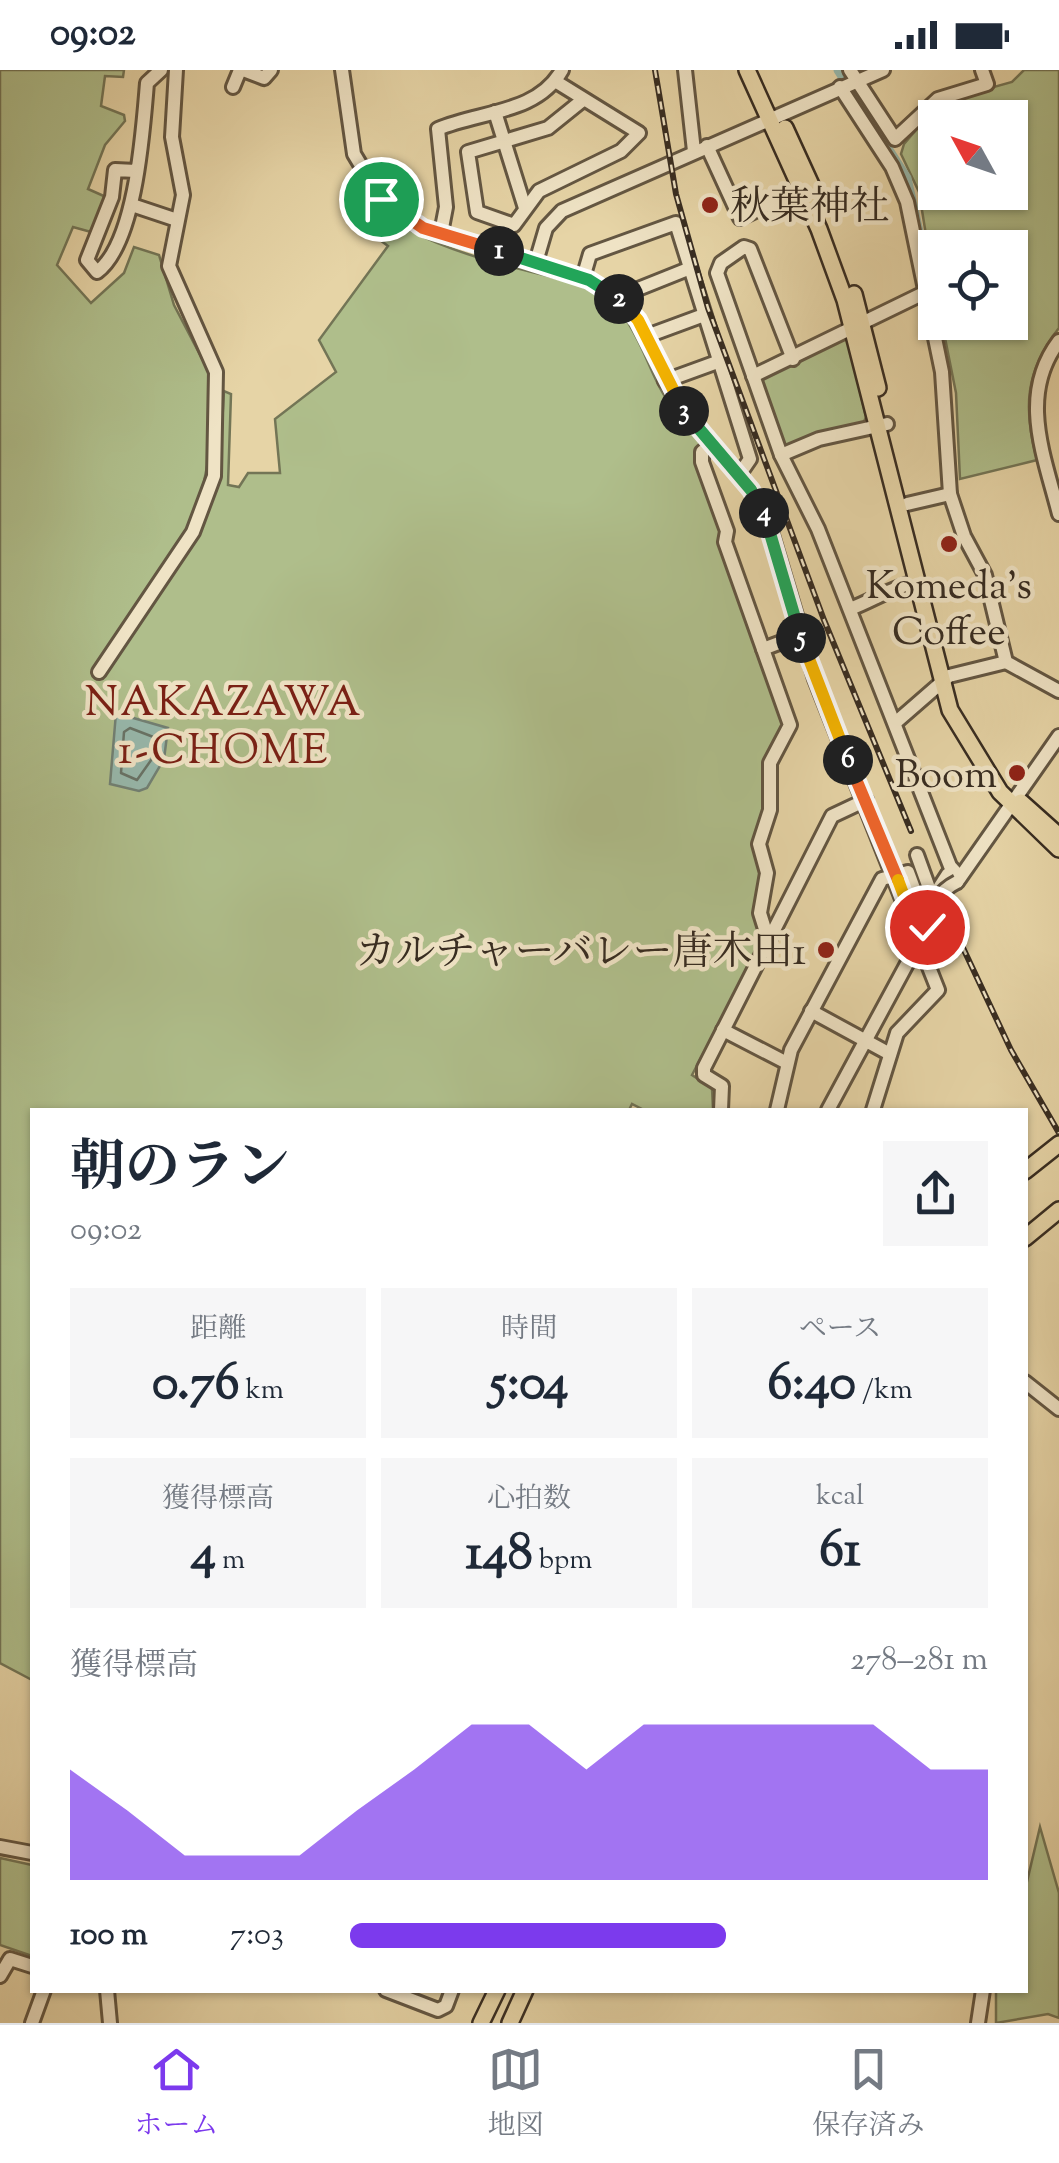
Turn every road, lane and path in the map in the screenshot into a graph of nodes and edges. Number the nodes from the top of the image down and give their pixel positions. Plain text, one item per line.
1 (161, 70) edge
2 (176, 70) edge
3 (242, 70) edge
4 (272, 70) edge
5 (342, 70) edge
6 (685, 70) edge
7 (747, 70) edge
8 (758, 70) edge
9 (883, 70) edge
10 (982, 70) edge
11 (558, 75) edge
12 (849, 81) edge
13 (233, 87) dead end
14 (584, 99) junction
15 (495, 112) junction
16 (773, 115) junction
17 (503, 140) junction
18 (701, 148) junction
19 (136, 171) junction
20 (802, 190) junction
21 (132, 205) junction
22 (525, 208) junction
23 (177, 220) junction
24 (441, 233) junction
25 (918, 259) edge
26 (536, 262) junction
27 (688, 269) junction
28 (583, 278) junction
29 (918, 296) edge
30 (618, 298) junction
31 (704, 316) junction
32 (857, 324) junction
33 (647, 336) junction
34 (935, 340) edge
35 (1059, 340) edge
36 (793, 359) junction
37 (720, 361) junction
38 (753, 376) junction
39 (665, 381) junction
40 (882, 425) junction
41 (712, 444) junction
42 (781, 455) junction
43 (739, 475) junction
44 (950, 494) junction
45 (907, 504) junction
46 (1059, 514) edge
47 (916, 582) junction
48 (850, 609) junction
49 (800, 636) junction
50 (763, 648) junction
51 (1006, 662) junction
52 (99, 672) dead end
53 (945, 679) junction
54 (1059, 691) edge
55 (895, 723) junction
56 (1058, 742) edge
57 (866, 800) junction
58 (1013, 802) junction
59 (1059, 836) edge
60 (1059, 849) edge
61 (917, 855) dead end
62 (895, 874) junction
63 (955, 878) junction
64 (933, 898) junction
65 (923, 926) junction
66 (769, 942) junction
67 (812, 1010) junction
68 (723, 1030) junction
69 (865, 1040) junction
70 (890, 1054) junction
71 (787, 1064) junction
72 (721, 1108) edge
73 (777, 1108) edge
74 (829, 1108) edge
75 (874, 1108) edge
76 (1059, 1144) edge
77 (1028, 1169) edge
78 (1059, 1210) edge
79 (1028, 1236) edge
80 (1028, 1384) edge
81 (1059, 1409) edge
82 (0, 1847) edge
83 (30, 1853) edge
84 (30, 1965) edge
85 (0, 1976) edge
86 (43, 1993) edge
87 (107, 1993) edge
88 (396, 1993) edge
89 (451, 1993) edge
90 (496, 1993) edge
91 (524, 1993) edge
92 (983, 1993) edge
93 (32, 2023) edge
94 (108, 2023) edge
95 (481, 2023) edge
96 (510, 2023) edge
97 (978, 2023) edge

1 - 19 street
2 - 23 street
3 - 4 street
3 - 13 street
5 - 24 street
6 - 18 street
7 - 16 main road
8 - 16 main road
9 - 12 street
10 - 12 street
11 - 14 street
11 - 15 street
12 - 16 street
12 - 25 street
14 - 17 street
14 - 22 street
15 - 17 street
15 - 24 street
16 - 18 street
16 - 20 main road
16 - 32 main road
17 - 22 street
17 - 22 street
18 - 20 street
18 - 26 street
19 - 21 street
19 - 21 street
20 - 32 main road
21 - 23 street
23 - 52 street
24 - 26 street
26 - 28 street
27 - 28 street
27 - 30 street
27 - 31 street
28 - 30 street
29 - 32 street
30 - 33 street
31 - 33 street
31 - 37 street
32 - 36 street
32 - 40 main road
33 - 39 street
34 - 44 street
35 - 46 street
36 - 38 street
36 - 38 street
37 - 39 street
37 - 43 street
38 - 42 street
39 - 41 street
40 - 42 street
40 - 45 main road
40 - 47 main road
41 - 43 street
41 - 50 street
42 - 48 street
43 - 49 street
44 - 45 street
44 - 51 street
45 - 53 main road
47 - 48 street
47 - 53 main road
48 - 55 street
49 - 50 street
49 - 57 street
50 - 66 street
51 - 53 street
51 - 54 street
53 - 55 street
53 - 58 main road
55 - 63 street
56 - 58 street
57 - 62 street
57 - 66 street
58 - 59 main road
58 - 60 main road
58 - 63 street
61 - 64 street
62 - 65 street
62 - 67 street
63 - 64 street
63 - 65 street, bridge
64 - 65 street
65 - 69 street
65 - 70 street
66 - 68 street
67 - 69 street
67 - 71 street
68 - 71 street
68 - 72 street
69 - 70 street
69 - 74 street
70 - 75 street
71 - 73 street
76 - 77 main road
78 - 79 main road
80 - 81 street
82 - 83 street
84 - 85 street
86 - 93 street
87 - 94 street
88 - 89 street
90 - 95 main road
91 - 96 main road
92 - 97 street

